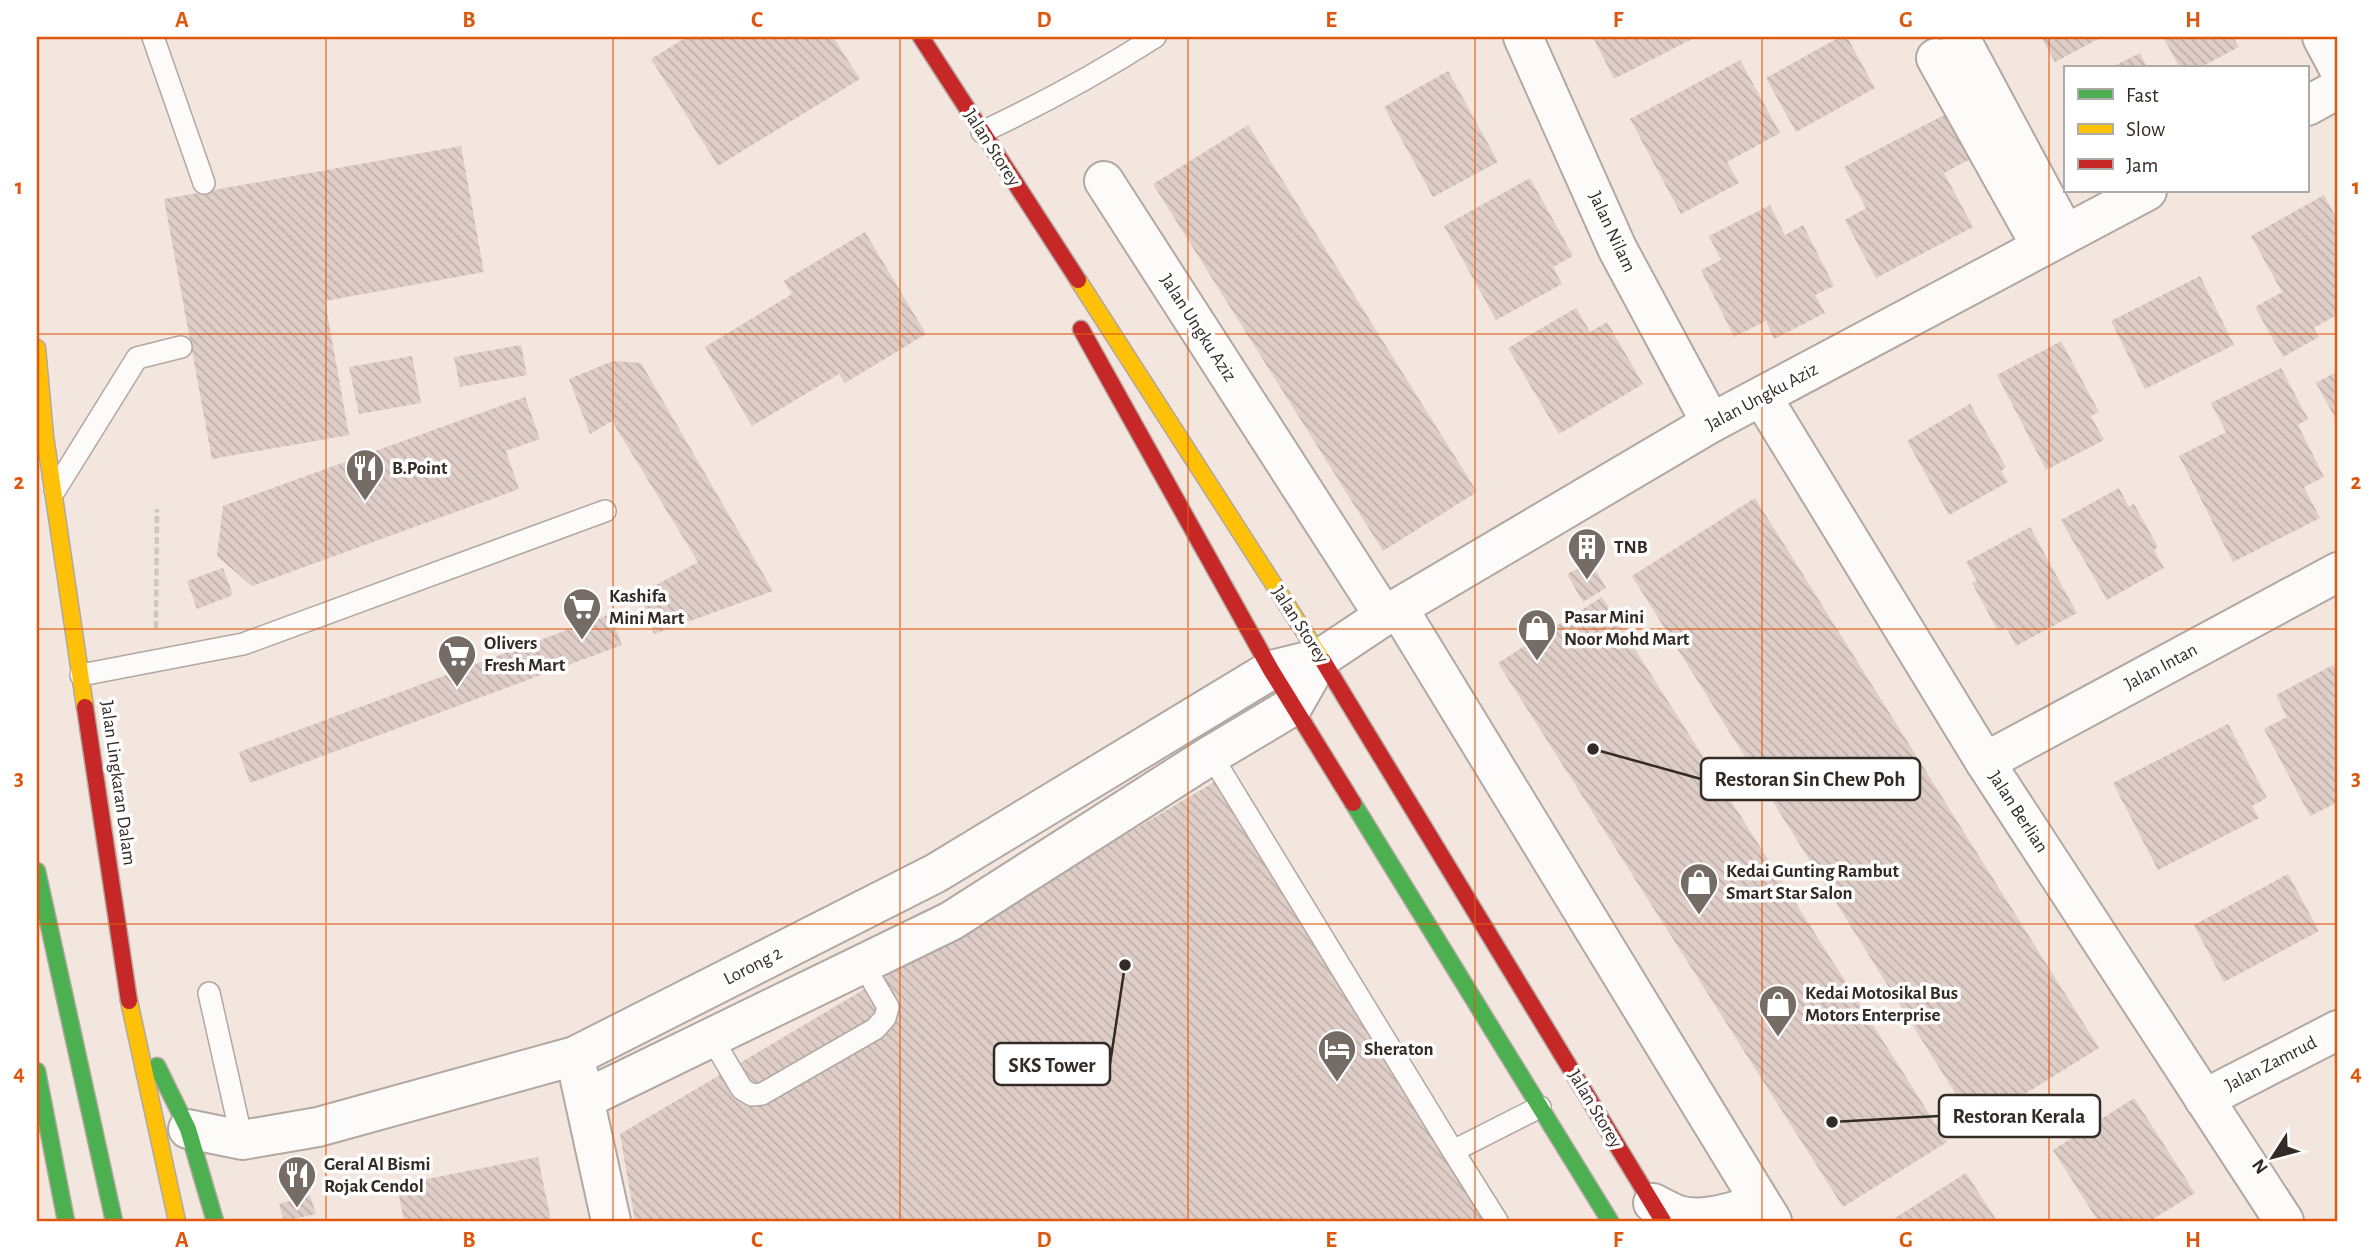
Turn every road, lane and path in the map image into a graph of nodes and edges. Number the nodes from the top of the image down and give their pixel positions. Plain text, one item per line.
1 (153, 37) edge
2 (920, 37) edge
3 (1155, 37) edge
4 (1523, 37) edge
5 (2322, 37) edge
6 (1949, 49) dead end
7 (2338, 67) edge
8 (2338, 89) edge
9 (2308, 105) edge
10 (982, 132) junction
11 (1104, 181) dead end
12 (204, 183) dead end
13 (2145, 192) edge
14 (1020, 219) dead end
15 (2053, 240) junction
16 (1074, 317) dead end
17 (181, 347) dead end
18 (37, 348) edge
19 (1762, 397) junction
20 (1711, 423) junction
21 (54, 492) junction
22 (157, 509) dead end
23 (606, 511) dead end
24 (2338, 572) edge
25 (1391, 612) junction
26 (1321, 658) junction
27 (156, 660) junction
28 (1271, 670) junction
29 (80, 675) junction
30 (1293, 706) junction
31 (1211, 755) junction
32 (1985, 762) junction
33 (37, 871) edge
34 (863, 964) junction
35 (209, 993) dead end
36 (131, 1014) junction
37 (2338, 1030) edge
38 (711, 1037) junction
39 (575, 1056) junction
40 (37, 1071) edge
41 (585, 1099) junction
42 (2204, 1099) junction
43 (1540, 1107) junction
44 (188, 1129) junction
45 (242, 1140) junction
46 (1453, 1151) junction
47 (1658, 1212) edge
48 (1761, 1216) edge
49 (66, 1221) edge
50 (114, 1221) edge
51 (177, 1221) edge
52 (215, 1221) edge
53 (611, 1221) edge
54 (1497, 1221) edge
55 (1610, 1221) edge
56 (2284, 1221) edge

1 - 12 lane
2 - 10 main road, Jalan Storey
2 - 14 main road, Jalan Storey
3 - 10 lane
4 - 20 street, Jalan Nilam
5 - 7 street
6 - 15 street
8 - 9 street
10 - 26 main road, Jalan Storey
11 - 25 street, Jalan Ungku Aziz
13 - 15 street, Jalan Ungku Aziz
15 - 19 street, Jalan Ungku Aziz
16 - 28 main road
17 - 21 lane
18 - 21 main road, Jalan Lingkaran Dalam
19 - 20 street, Jalan Ungku Aziz
19 - 32 street, Jalan Berlian
20 - 25 street, Jalan Ungku Aziz
21 - 29 main road, Jalan Lingkaran Dalam
22 - 27 path
23 - 27 lane
24 - 32 street, Jalan Intan
25 - 26 street, Jalan Ungku Aziz
25 - 48 street
26 - 28 street, Jalan Ungku Aziz
26 - 30 street
26 - 47 main road, Jalan Storey
27 - 29 lane
28 - 30 main road
28 - 39 street, Lorong 2
29 - 36 main road, Jalan Lingkaran Dalam
30 - 31 street
30 - 43 main road
31 - 34 street
31 - 46 lane
32 - 42 street, Jalan Berlian
33 - 50 main road
34 - 38 street
34 - 38 lane
35 - 45 lane
36 - 44 main road
36 - 51 main road, Jalan Lingkaran Dalam
37 - 42 street, Jalan Zamrud
38 - 41 street
39 - 41 street
39 - 45 street, Lorong 2
40 - 49 main road
41 - 53 street
42 - 56 street, Jalan Berlian
43 - 46 lane
43 - 55 main road
44 - 45 street, Lorong 2
44 - 52 main road
46 - 54 lane
47 - 48 street

